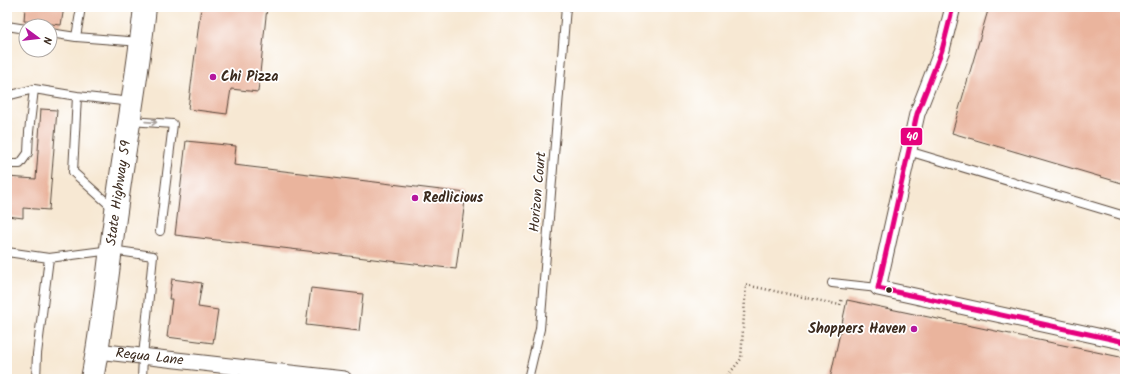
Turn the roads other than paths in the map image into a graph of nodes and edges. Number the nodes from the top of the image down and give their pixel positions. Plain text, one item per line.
1 (81, 7) edge
2 (145, 7) edge
3 (566, 7) edge
4 (953, 7) edge
5 (7, 26) edge
6 (18, 28) edge
7 (58, 34) edge
8 (76, 37) junction
9 (141, 42) junction
10 (34, 89) junction
11 (7, 96) edge
12 (77, 96) junction
13 (131, 112) junction
14 (908, 151) junction
15 (7, 164) edge
16 (116, 210) junction
17 (1125, 216) edge
18 (160, 231) dead end
19 (111, 250) junction
20 (7, 252) edge
21 (49, 258) junction
22 (832, 283) dead end
23 (878, 288) junction
24 (1125, 342) edge
25 (97, 351) junction
26 (143, 356) junction
27 (36, 379) edge
28 (92, 379) edge
29 (142, 379) edge
30 (344, 379) edge
31 (528, 379) edge

1 - 8 lane
2 - 9 main road, State Highway 59
3 - 31 lane, Horizon Court
4 - 14 street
5 - 6 lane
7 - 8 lane
8 - 9 lane
9 - 13 main road, State Highway 59
10 - 11 lane
10 - 12 lane
10 - 15 lane
12 - 13 lane
12 - 16 lane
13 - 16 main road, State Highway 59
13 -> 18 lane
14 - 17 lane
14 - 23 street
16 - 19 main road, State Highway 59
19 - 21 lane
19 - 25 main road, State Highway 59
19 - 26 lane
20 - 21 lane
21 - 27 lane
22 - 23 lane
23 - 24 street
25 - 26 street, Requa Lane
25 - 28 main road, State Highway 59
26 - 29 lane
26 - 30 street, Requa Lane

